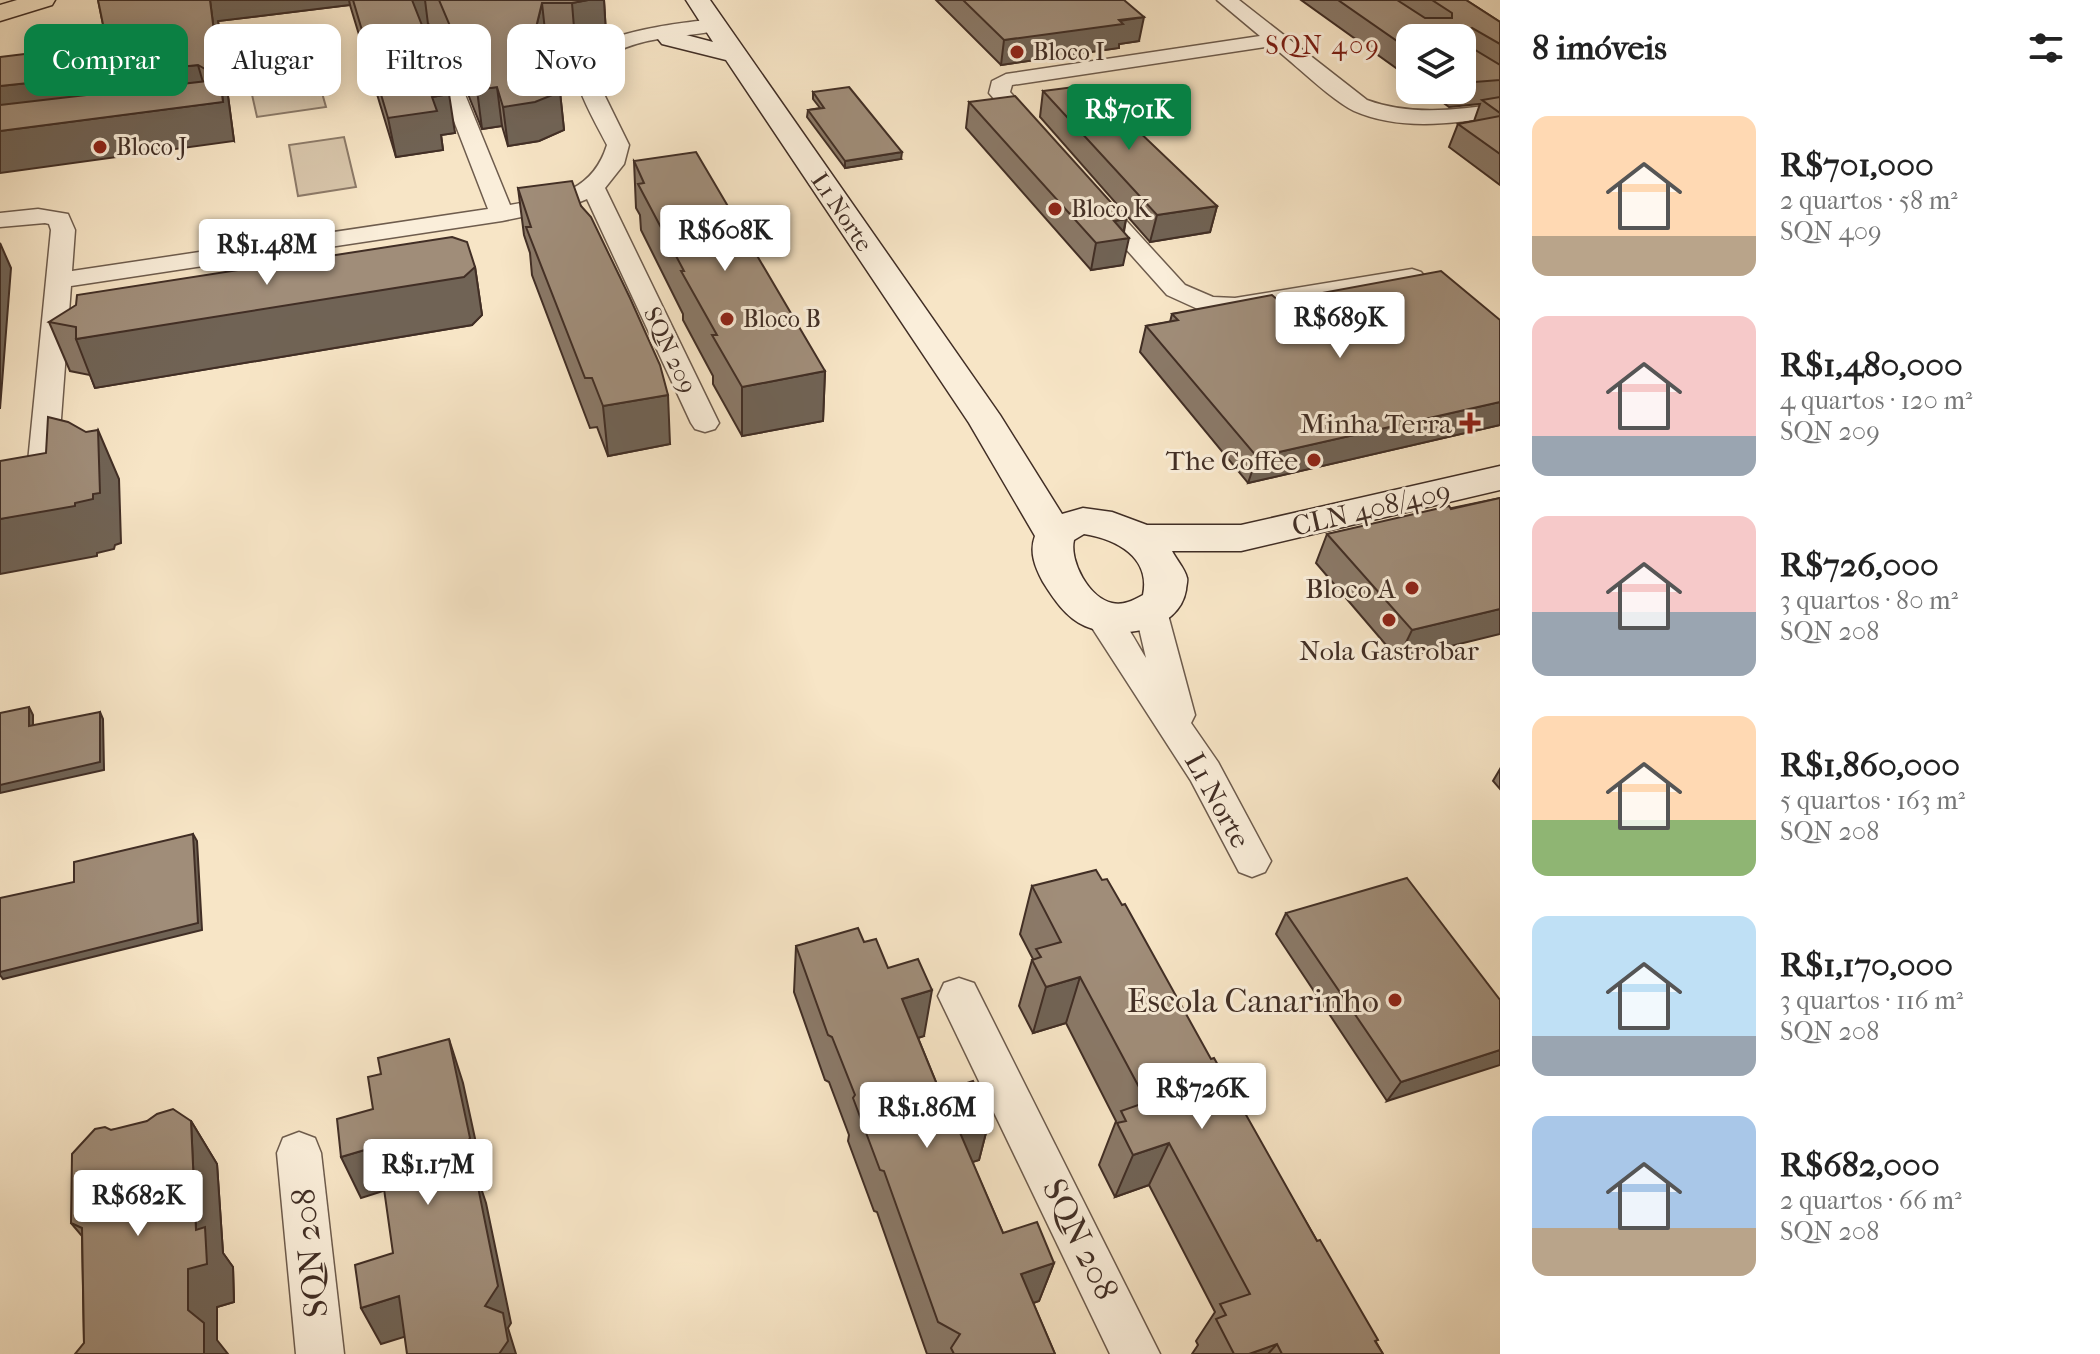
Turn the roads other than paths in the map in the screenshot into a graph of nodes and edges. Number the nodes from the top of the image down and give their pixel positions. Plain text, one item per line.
1 (43, 0) edge
2 (688, 0) edge
3 (698, 0) edge
4 (1227, 0) edge
5 (0, 13) edge
6 (670, 34) junction
7 (725, 38) junction
8 (1279, 39) junction
9 (455, 96) edge
10 (1500, 110) edge
11 (1474, 114) junction
12 (1500, 133) edge
13 (1053, 153) edge
14 (1073, 176) edge
15 (594, 189) junction
16 (502, 214) junction
17 (0, 220) edge
18 (1436, 273) edge
19 (60, 280) junction
20 (705, 423) dead end
21 (1500, 478) edge
22 (0, 504) edge
23 (1069, 528) junction
24 (1140, 538) junction
25 (1241, 538) junction
26 (1159, 595) junction
27 (1101, 617) junction
28 (1184, 739) junction
29 (1252, 861) dead end
30 (959, 996) dead end
31 (299, 1153) dead end
32 (320, 1354) edge
33 (1136, 1354) edge

1 - 5 main road
2 - 6 street
3 - 7 street, L1 Norte
4 - 8 street
6 - 7 street
6 - 7 street
6 - 15 street
7 - 23 street, L1 Norte
8 - 11 street
8 - 13 street
9 - 16 street
10 - 11 street
11 - 12 street
14 - 18 street
15 - 16 street
15 - 20 street, SQN 209
16 - 19 street
17 - 19 street
19 - 22 street
21 - 25 street, CLN 408/409
23 - 24 street
23 - 27 street
24 - 25 street, CLN 408/409
24 - 26 street
25 - 26 street, CLN 408/409
26 - 27 street
26 - 28 street, L1 Norte
27 - 28 street, L1 Norte
28 - 29 street, L1 Norte
30 - 33 street, SQN 208
31 - 32 street, SQN 208

